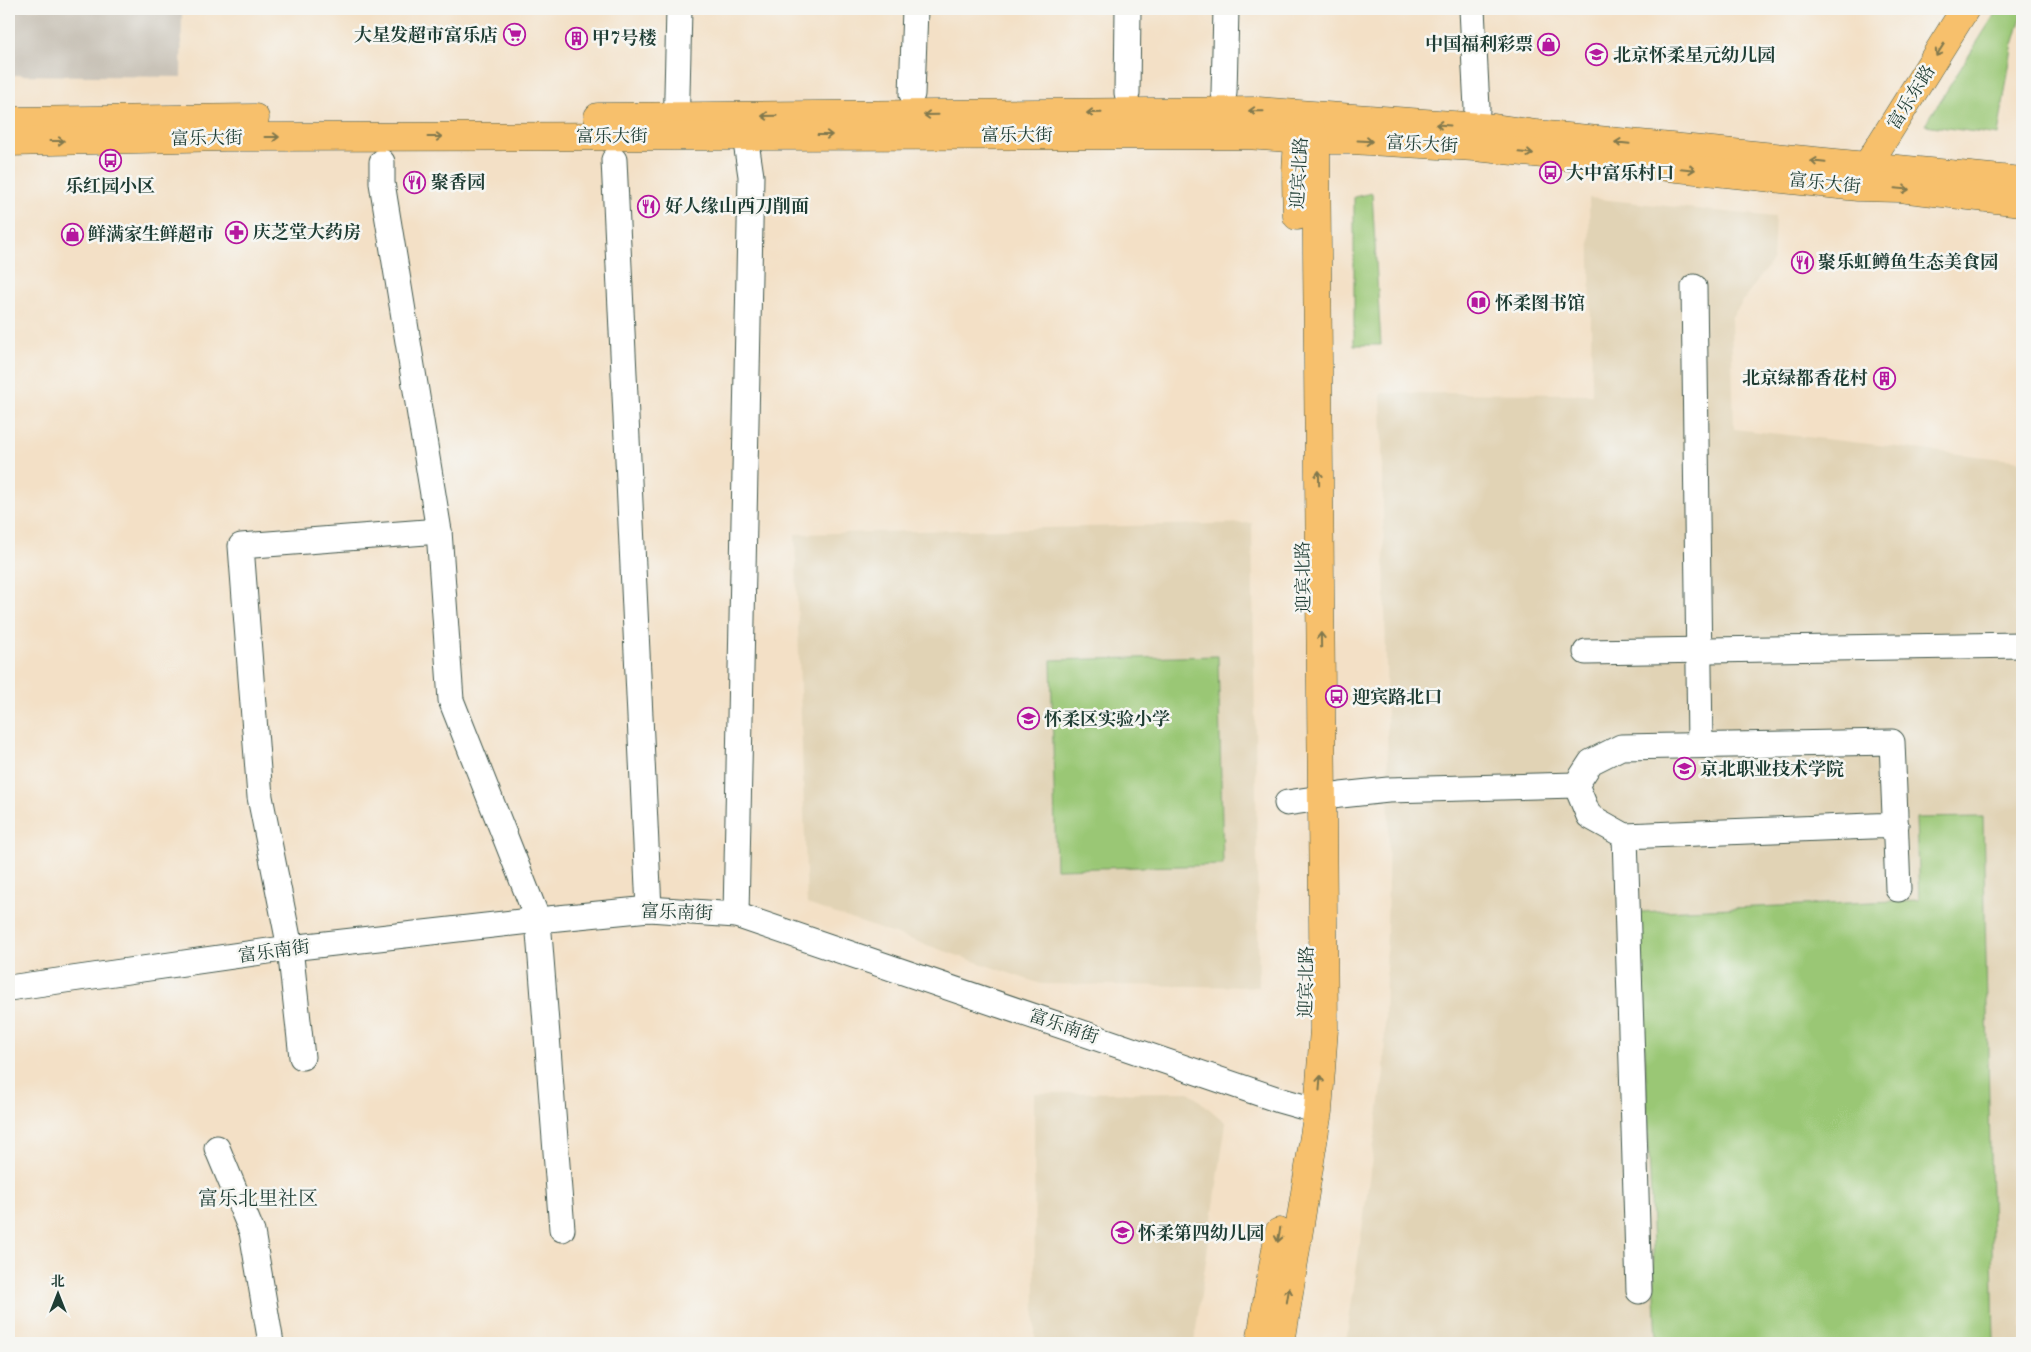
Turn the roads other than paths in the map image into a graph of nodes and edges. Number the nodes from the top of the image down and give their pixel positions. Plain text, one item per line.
1 (679, 9) edge
2 (915, 9) edge
3 (1128, 9) edge
4 (1226, 9) edge
5 (1472, 9) edge
6 (1965, 9) edge
7 (1127, 93) dead end
8 (1224, 93) dead end
9 (912, 94) dead end
10 (9, 121) edge
11 (677, 126) junction
12 (742, 126) junction
13 (1306, 131) junction
14 (1476, 137) junction
15 (9, 142) edge
16 (614, 160) dead end
17 (382, 162) dead end
18 (1863, 177) junction
19 (2005, 187) edge
20 (2022, 202) edge
21 (1694, 287) dead end
22 (439, 531) junction
23 (2022, 645) edge
24 (1699, 649) junction
25 (1586, 652) dead end
26 (1700, 745) junction
27 (1576, 785) junction
28 (1305, 801) junction
29 (1896, 825) junction
30 (1625, 836) junction
31 (1898, 889) dead end
32 (649, 909) junction
33 (736, 915) junction
34 (538, 920) junction
35 (290, 948) junction
36 (9, 988) edge
37 (302, 1057) dead end
38 (1309, 1108) junction
39 (217, 1148) dead end
40 (562, 1229) dead end
41 (1640, 1291) dead end
42 (272, 1343) edge
43 (1260, 1343) edge
44 (1281, 1343) edge

1 - 11 street
2 - 9 street
3 - 7 street
4 - 8 street
5 - 14 street
6 -> 18 main road, 富乐东路
10 - 11 main road, 富乐大街
11 - 12 main road, 富乐大街
15 -> 11 main road, 富乐大街
12 - 13 main road, 富乐大街
12 - 33 street
13 - 14 main road, 富乐大街
13 - 28 main road, 迎宾北路
14 - 18 main road, 富乐大街
16 - 32 street
17 - 22 street
18 - 19 main road, 富乐大街
19 - 20 main road, 富乐大街
21 - 24 street
22 - 34 street
22 - 35 street
23 - 24 street
24 - 25 street
24 - 26 street
26 - 27 street
26 - 29 street
27 - 28 street
27 - 30 street
28 - 38 main road, 迎宾北路
29 - 30 street
29 - 31 street
30 - 41 street
32 - 33 street, 富乐南街
32 - 34 street, 富乐南街
33 - 38 street, 富乐南街
34 - 35 street, 富乐南街
34 - 40 street
35 - 36 street, 富乐南街
35 - 37 street
38 -> 43 main road, 迎宾北路
44 -> 38 main road, 迎宾北路
39 - 42 street

